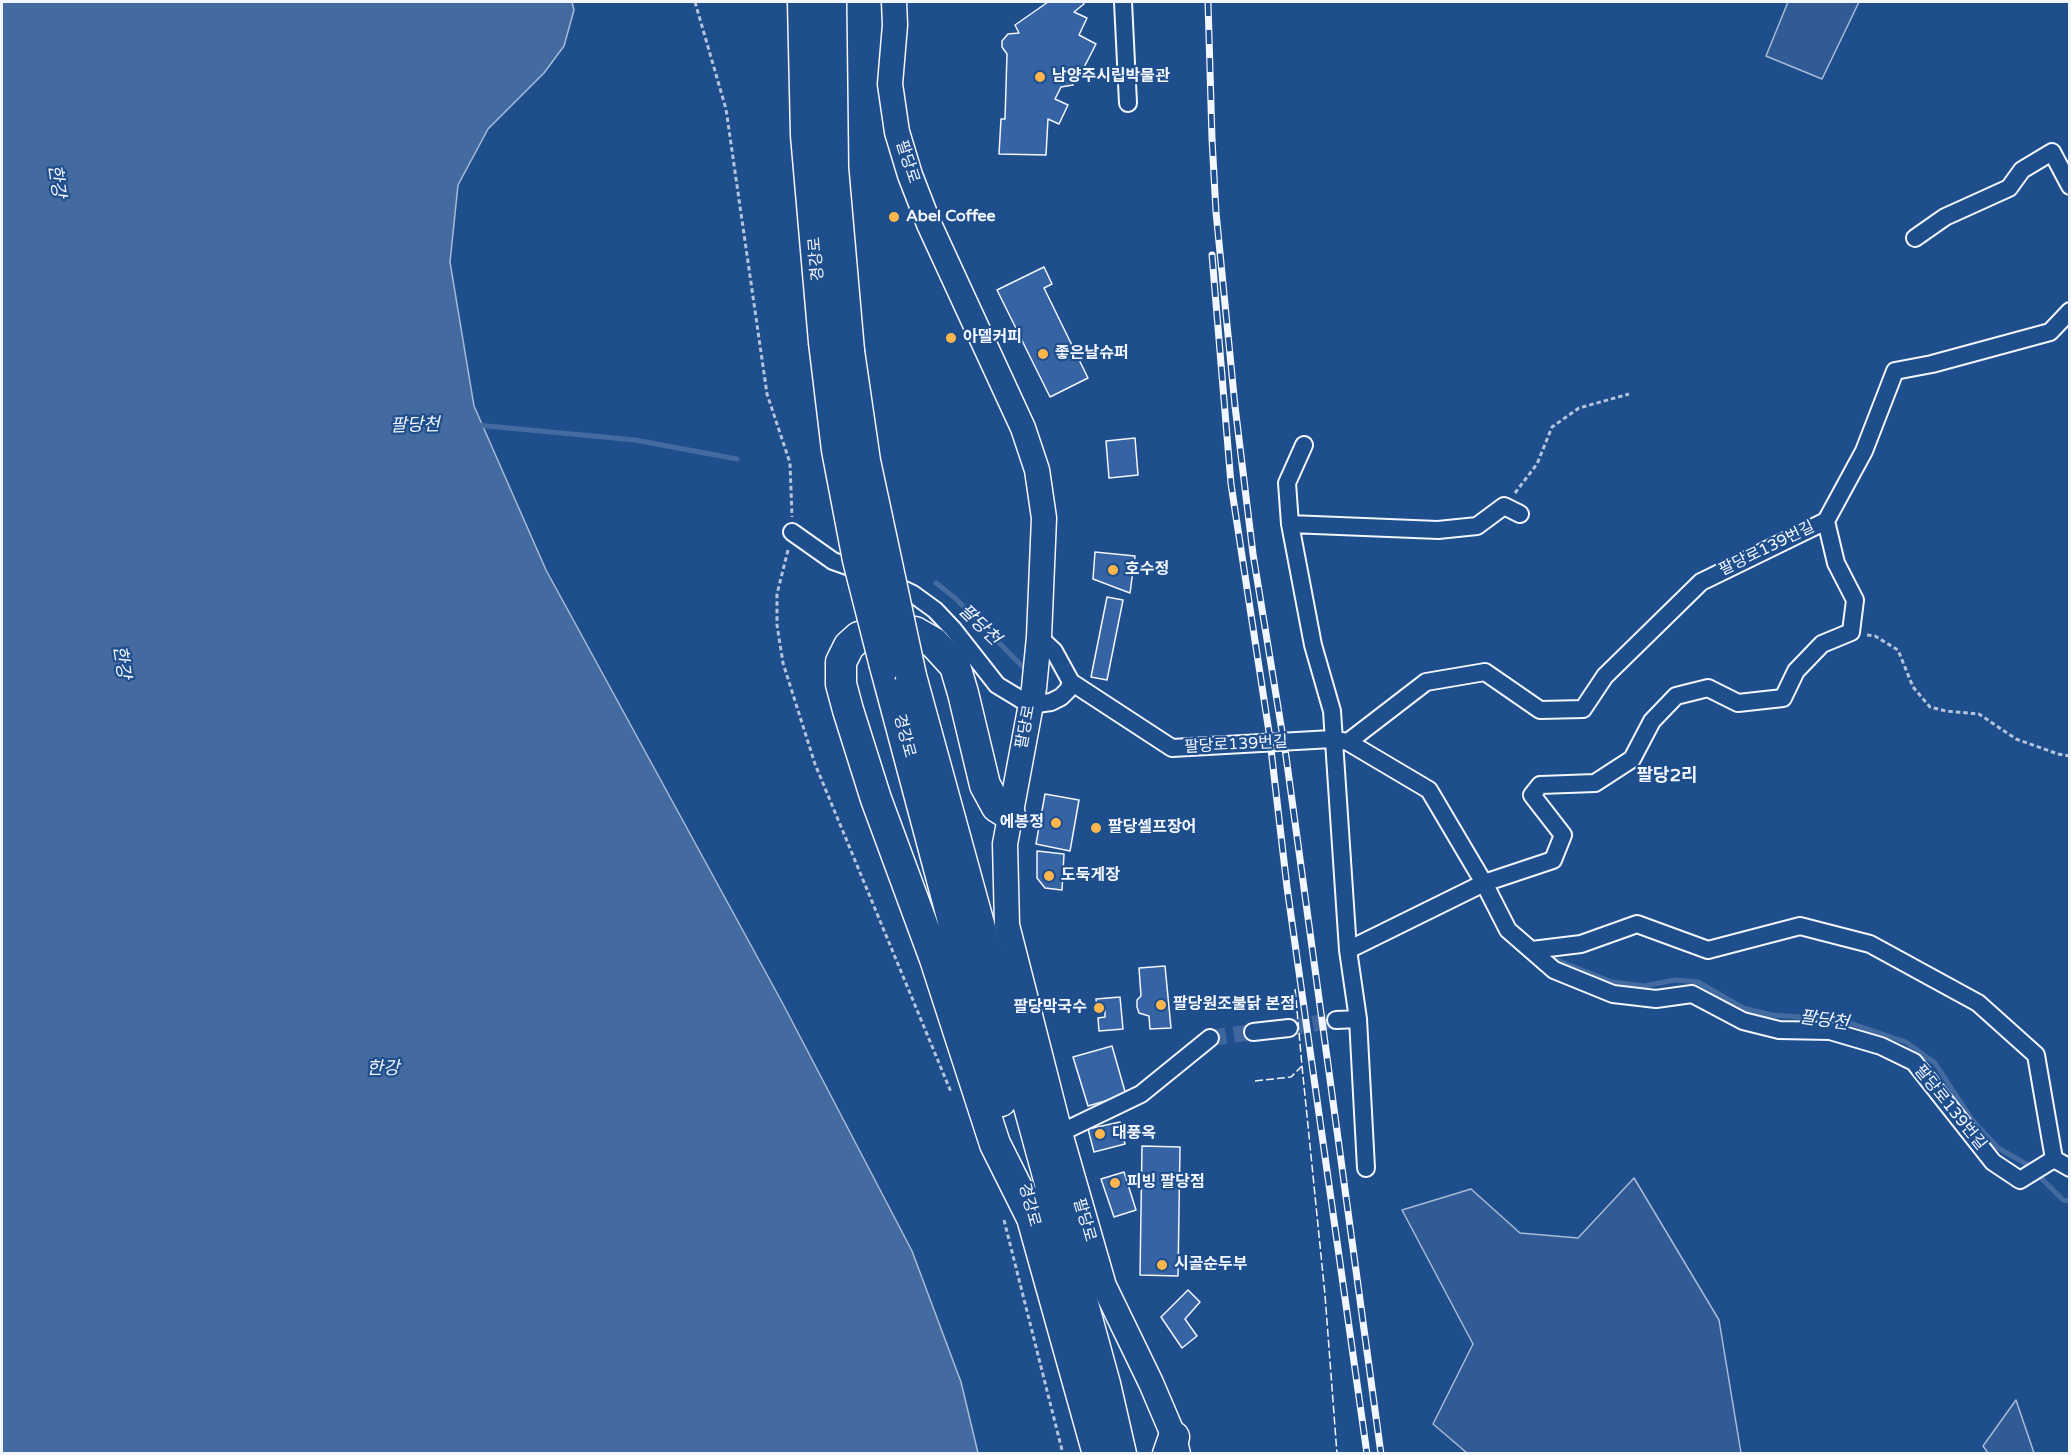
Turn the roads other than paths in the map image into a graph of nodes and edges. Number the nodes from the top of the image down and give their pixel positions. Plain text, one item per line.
1 (803, 2) edge
2 (831, 2) edge
3 (894, 2) edge
4 (1124, 2) edge
5 (1128, 103) dead end
6 (2070, 186) edge
7 (1915, 238) dead end
8 (2070, 311) edge
9 (837, 346) junction
10 (1304, 445) dead end
11 (1520, 514) dead end
12 (1826, 520) junction
13 (1290, 524) junction
14 (792, 532) dead end
15 (1038, 646) junction
16 (898, 671) junction
17 (1071, 682) junction
18 (1032, 697) junction
19 (1340, 740) junction
20 (1010, 816) junction
21 (1484, 883) junction
22 (1348, 950) junction
23 (1532, 950) junction
24 (1358, 1019) junction
25 (1336, 1020) tunnel mouth
26 (1290, 1028) tunnel mouth
27 (1253, 1032) tunnel mouth
28 (1210, 1038) tunnel mouth
29 (1060, 1133) junction
30 (2050, 1162) junction
31 (1366, 1168) dead end
32 (2070, 1168) edge
33 (1033, 1220) junction
34 (1174, 1448) edge
35 (1098, 1454) edge
36 (1121, 1454) edge

1 - 9 highway, 경강로
2 - 9 highway, 경강로
3 - 15 street, 팔당로
4 - 5 street
6 - 7 street
8 - 12 street
9 - 16 highway, 경강로, bridge
10 - 13 street
11 - 13 street
12 - 19 street, 팔당로139번길
12 - 21 street, 팔당로139번길
13 - 19 street
14 - 18 street
15 - 17 street
15 - 18 street, 팔당로
16 - 33 highway, 경강로
16 - 36 highway, 경강로
17 - 18 street
17 - 19 street, 팔당로139번길
18 - 20 street, 팔당로
19 - 21 street, 팔당로139번길
19 - 22 street
20 - 29 street, 팔당로
20 - 33 highway
21 - 22 street
21 - 23 street, 팔당로139번길
22 - 24 street
23 - 30 street, 팔당로139번길
23 - 30 street
24 - 25 street
24 - 31 street
26 - 27 street
28 - 29 street
29 - 34 street, 팔당로
30 - 32 street
33 - 35 highway, 경강로

